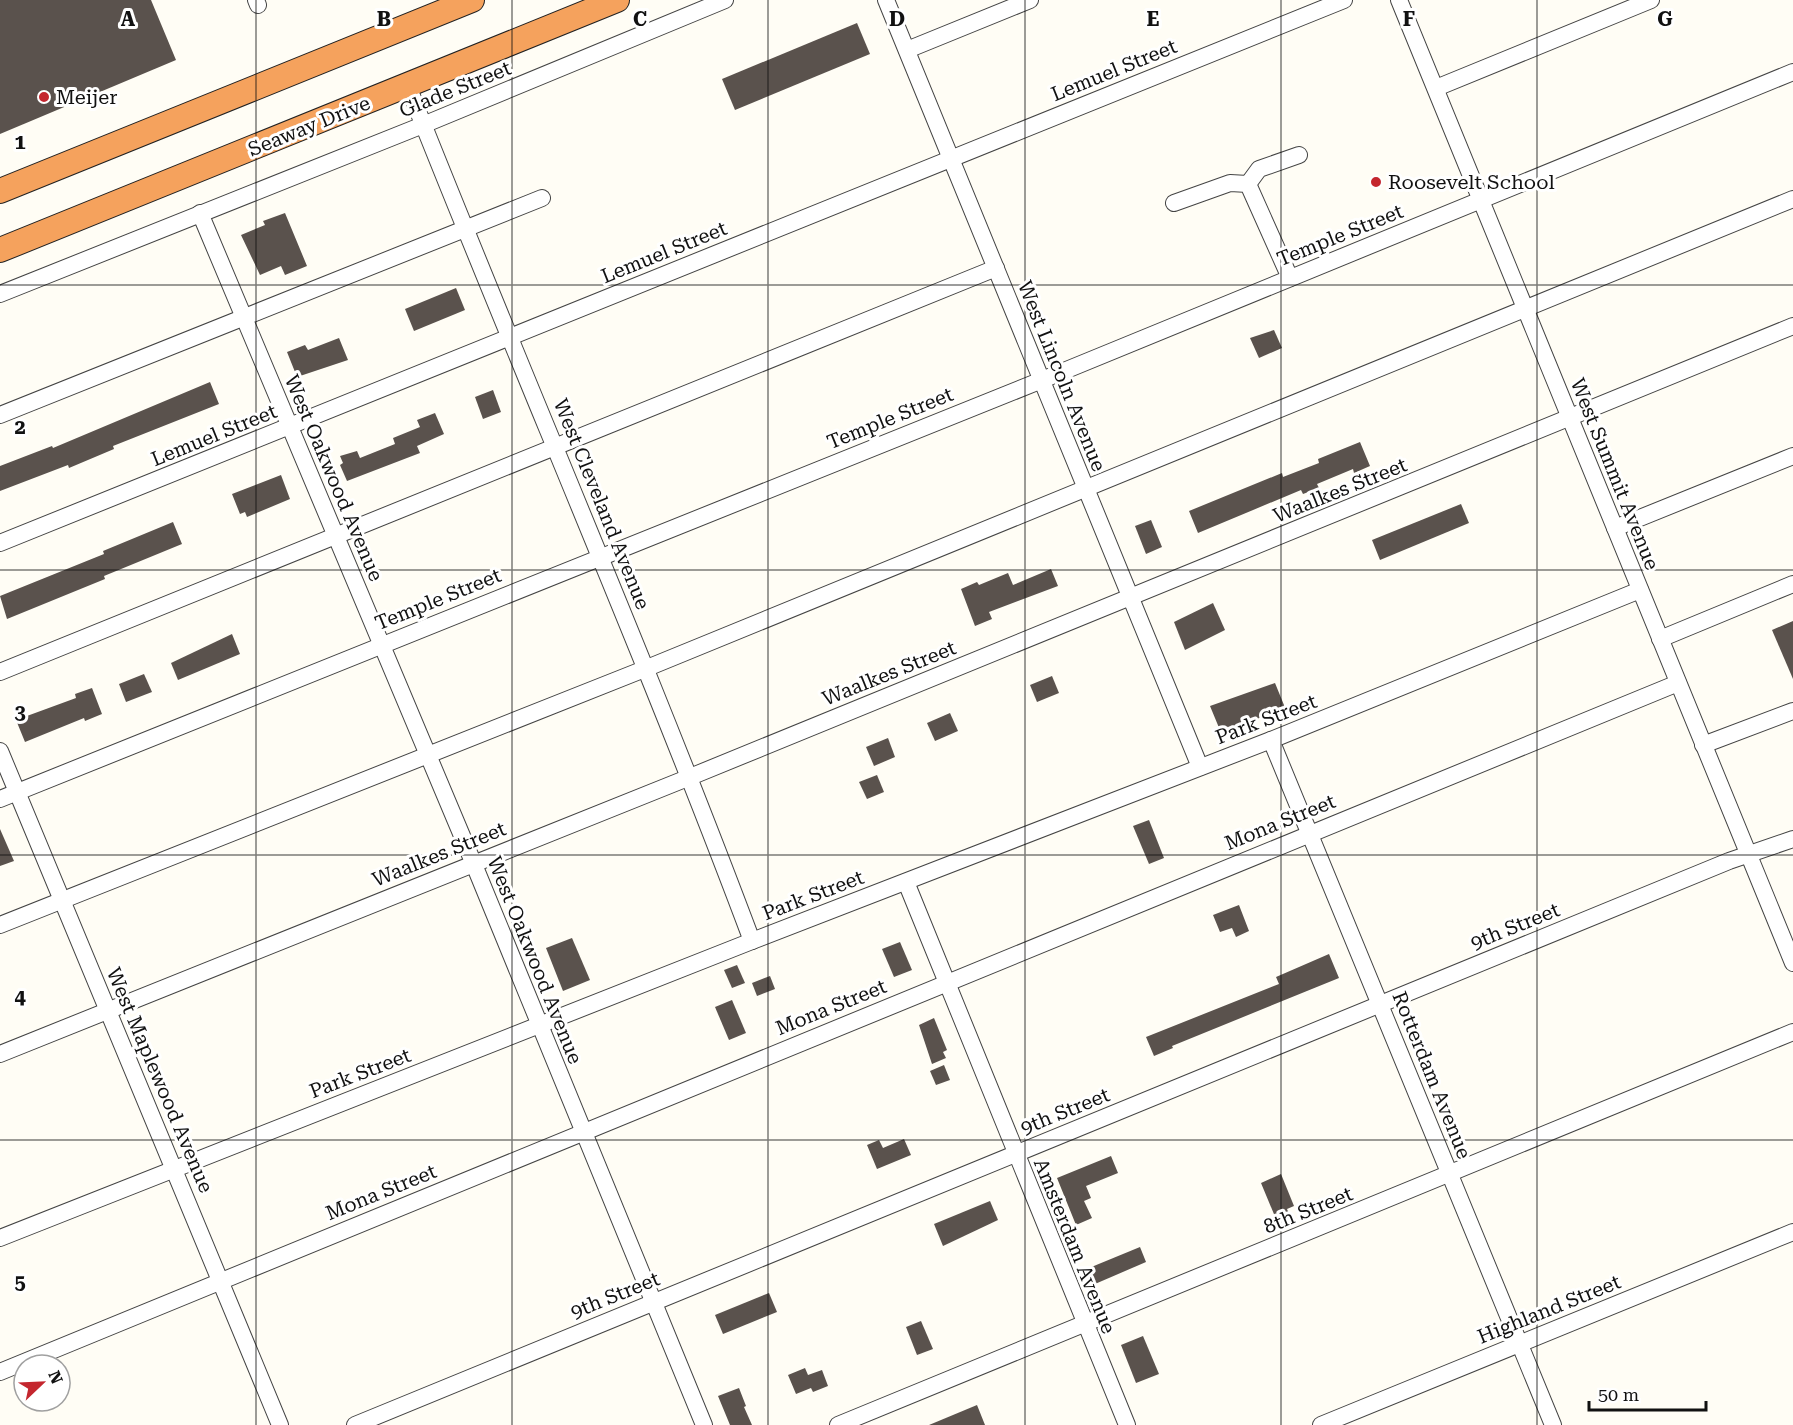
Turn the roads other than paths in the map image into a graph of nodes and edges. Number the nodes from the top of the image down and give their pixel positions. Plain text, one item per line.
1 (472, 0) edge
2 (618, 0) edge
3 (725, 0) edge
4 (886, 0) edge
5 (1030, 0) edge
6 (1344, 0) edge
7 (1399, 0) edge
8 (1651, 0) edge
9 (907, 50) junction
10 (1793, 72) edge
11 (408, 86) junction
12 (1436, 88) junction
13 (423, 125) junction
14 (1299, 155) dead end
15 (950, 158) junction
16 (1248, 184) junction
17 (0, 191) edge
18 (542, 198) dead end
19 (1793, 199) edge
20 (1481, 200) junction
21 (1174, 203) dead end
22 (200, 213) junction
23 (464, 229) junction
24 (0, 250) edge
25 (996, 268) junction
26 (1290, 279) junction
27 (0, 294) edge
28 (1525, 308) junction
29 (244, 316) junction
30 (1793, 326) edge
31 (511, 337) junction
32 (1042, 380) junction
33 (0, 415) edge
34 (1569, 418) junction
35 (291, 426) junction
36 (556, 447) junction
37 (1793, 456) edge
38 (1086, 489) junction
39 (1615, 528) junction
40 (336, 536) junction
41 (0, 543) edge
42 (601, 556) junction
43 (1793, 584) edge
44 (1640, 590) junction
45 (1131, 598) junction
46 (1660, 639) junction
47 (381, 645) junction
48 (647, 668) junction
49 (0, 672) edge
50 (1678, 683) junction
51 (1793, 711) edge
52 (1271, 741) junction
53 (1703, 745) junction
54 (0, 751) edge
55 (427, 755) junction
56 (1200, 767) junction
57 (690, 777) junction
58 (17, 792) junction
59 (0, 799) edge
60 (1309, 833) junction
61 (1793, 839) edge
62 (1749, 855) junction
63 (472, 862) junction
64 (906, 882) junction
65 (62, 900) junction
66 (0, 925) edge
67 (752, 941) junction
68 (1793, 963) edge
69 (945, 982) junction
70 (1380, 1004) junction
71 (109, 1011) junction
72 (539, 1026) junction
73 (1793, 1032) edge
74 (0, 1054) edge
75 (582, 1131) junction
76 (1015, 1154) junction
77 (174, 1168) junction
78 (1450, 1175) junction
79 (1793, 1232) edge
80 (0, 1238) edge
81 (219, 1281) junction
82 (654, 1302) junction
83 (1084, 1324) junction
84 (1520, 1344) junction
85 (0, 1372) edge
86 (280, 1425) edge
87 (354, 1425) edge
88 (704, 1425) edge
89 (838, 1425) edge
90 (1127, 1425) edge
91 (1321, 1425) edge
92 (1553, 1425) edge

1 - 17 highway
2 - 11 highway, Seaway Drive
3 - 13 street, Glade Street
4 - 9 street, West Lincoln Avenue
5 - 9 street
6 - 15 street, Lemuel Street
7 - 12 street, West Summit Avenue
8 - 12 street
9 - 15 street, West Lincoln Avenue
10 - 20 street, Temple Street
11 - 13 street, West Cleveland Avenue
11 - 24 highway, Seaway Drive
12 - 20 street, West Summit Avenue
13 - 22 street, Glade Street
13 - 23 street, West Cleveland Avenue
14 - 16 street
15 - 25 street, West Lincoln Avenue
15 - 31 street, Lemuel Street
16 - 21 street
16 - 26 street
18 - 23 street
19 - 28 street
20 - 26 street, Temple Street
20 - 28 street, West Summit Avenue
22 - 27 street, Glade Street
22 - 29 street, West Oakwood Avenue
23 - 29 street
23 - 31 street, West Cleveland Avenue
25 - 32 street, West Lincoln Avenue
25 - 36 street
26 - 32 street, Temple Street
28 - 34 street, West Summit Avenue
28 - 38 street
29 - 33 street
29 - 35 street, West Oakwood Avenue
30 - 34 street, Waalkes Street
31 - 35 street, Lemuel Street
31 - 36 street, West Cleveland Avenue
32 - 38 street, West Lincoln Avenue
32 - 42 street, Temple Street
34 - 39 street, West Summit Avenue
34 - 45 street, Waalkes Street
35 - 40 street, West Oakwood Avenue
35 - 41 street, Lemuel Street
36 - 40 street
36 - 42 street, West Cleveland Avenue
37 - 39 street
38 - 45 street, West Lincoln Avenue
38 - 48 street
39 - 44 street, West Summit Avenue
40 - 47 street, West Oakwood Avenue
40 - 49 street
42 - 47 street, Temple Street
42 - 48 street, West Cleveland Avenue
43 - 46 street
44 - 46 street, West Summit Avenue
44 - 52 street, Park Street
45 - 56 street, West Lincoln Avenue
45 - 57 street, Waalkes Street
46 - 50 street, West Summit Avenue
47 - 55 street, West Oakwood Avenue
47 - 58 street, Temple Street
48 - 55 street
48 - 57 street, West Cleveland Avenue
50 - 53 street, West Summit Avenue
50 - 60 street, Mona Street
51 - 53 street
52 - 56 street, Park Street
52 - 60 street, Rotterdam Avenue
53 - 62 street, West Summit Avenue
54 - 58 street, West Maplewood Avenue
55 - 63 street, West Oakwood Avenue
55 - 65 street
56 - 64 street, Park Street
57 - 63 street, Waalkes Street
57 - 67 street, West Cleveland Avenue
58 - 59 street, Temple Street
58 - 65 street, West Maplewood Avenue
60 - 69 street, Mona Street
60 - 70 street, Rotterdam Avenue
61 - 62 street, 9th Street
62 - 68 street, West Summit Avenue
62 - 70 street, 9th Street
63 - 71 street, Waalkes Street
63 - 72 street, West Oakwood Avenue
64 - 67 street, Park Street
64 - 69 street, Amsterdam Avenue
65 - 66 street
65 - 71 street, West Maplewood Avenue
67 - 72 street, Park Street
69 - 75 street, Mona Street
69 - 76 street, Amsterdam Avenue
70 - 76 street, 9th Street
70 - 78 street, Rotterdam Avenue
71 - 74 street, Waalkes Street
71 - 77 street, West Maplewood Avenue
72 - 75 street, West Oakwood Avenue
72 - 77 street, Park Street
73 - 78 street, 8th Street
75 - 81 street, Mona Street
75 - 82 street, West Oakwood Avenue
76 - 82 street, 9th Street
76 - 83 street, Amsterdam Avenue
77 - 80 street, Park Street
77 - 81 street, West Maplewood Avenue
78 - 83 street, 8th Street
78 - 84 street, Rotterdam Avenue
79 - 84 street, Highland Street
81 - 85 street, Mona Street
81 - 86 street, West Maplewood Avenue
82 - 87 street, 9th Street
82 - 88 street, West Oakwood Avenue
83 - 89 street, 8th Street
83 - 90 street, Amsterdam Avenue
84 - 91 street, Highland Street
84 - 92 street, Rotterdam Avenue

